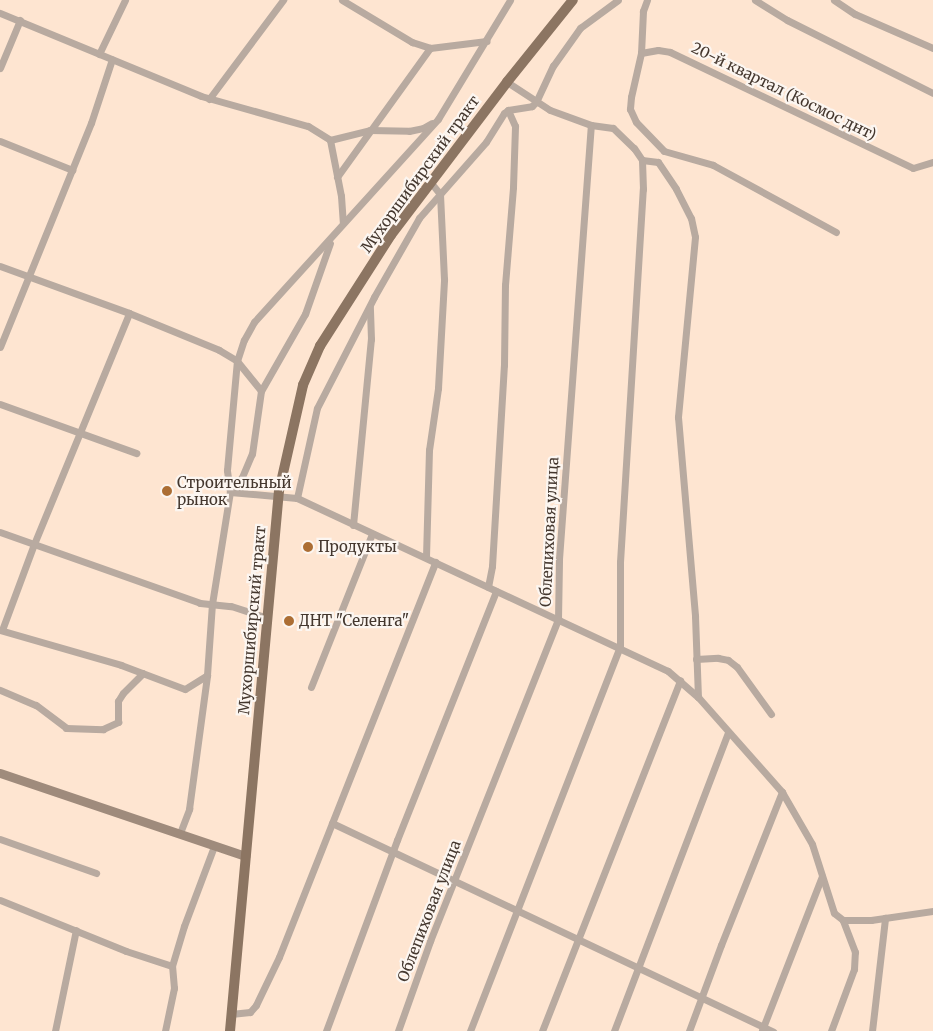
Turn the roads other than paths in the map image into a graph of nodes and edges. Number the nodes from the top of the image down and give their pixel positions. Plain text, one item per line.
1 (125, 0) edge
2 (283, 0) edge
3 (342, 0) edge
4 (510, 0) edge
5 (573, 0) edge
6 (618, 0) edge
7 (647, 0) edge
8 (755, 0) edge
9 (834, 0) edge
10 (0, 13) edge
11 (20, 20) junction
12 (487, 41) junction
13 (430, 48) junction
14 (933, 48) edge
15 (641, 53) junction
16 (99, 54) junction
17 (112, 59) junction
18 (0, 68) edge
19 (507, 82) junction
20 (933, 93) edge
21 (209, 99) junction
22 (536, 102) junction
23 (508, 110) junction
24 (438, 119) junction
25 (591, 125) junction
26 (370, 130) junction
27 (330, 140) junction
28 (0, 141) edge
29 (664, 151) junction
30 (642, 160) junction
31 (658, 162) junction
32 (933, 162) edge
33 (72, 170) junction
34 (337, 177) junction
35 (431, 183) junction
36 (440, 194) junction
37 (343, 222) junction
38 (836, 232) dead end
39 (331, 239) junction
40 (0, 266) edge
41 (29, 276) junction
42 (370, 307) junction
43 (129, 313) junction
44 (0, 347) edge
45 (237, 360) junction
46 (261, 391) junction
47 (0, 404) edge
48 (80, 433) junction
49 (136, 453) dead end
50 (230, 492) junction
51 (278, 496) junction
52 (297, 498) junction
53 (353, 525) junction
54 (0, 532) edge
55 (372, 534) junction
56 (34, 544) junction
57 (426, 558) junction
58 (434, 562) junction
59 (488, 587) junction
60 (496, 592) junction
61 (212, 604) junction
62 (267, 618) junction
63 (558, 619) junction
64 (1, 630) edge
65 (620, 647) junction
66 (696, 659) junction
67 (143, 673) junction
68 (207, 675) junction
69 (680, 680) junction
70 (311, 687) dead end
71 (0, 690) edge
72 (698, 698) junction
73 (771, 714) dead end
74 (728, 733) junction
75 (0, 773) edge
76 (782, 792) junction
77 (332, 823) junction
78 (180, 833) junction
79 (0, 839) edge
80 (214, 846) junction
81 (393, 851) junction
82 (245, 856) junction
83 (96, 873) dead end
84 (822, 876) junction
85 (454, 881) junction
86 (0, 900) edge
87 (516, 910) junction
88 (933, 912) edge
89 (885, 918) junction
90 (843, 920) junction
91 (76, 930) junction
92 (578, 940) junction
93 (172, 966) junction
94 (639, 966) junction
95 (702, 998) junction
96 (231, 1014) junction
97 (762, 1029) edge
98 (55, 1031) edge
99 (165, 1031) edge
100 (230, 1031) edge
101 (326, 1031) edge
102 (398, 1031) edge
103 (470, 1031) edge
104 (542, 1031) edge
105 (614, 1031) edge
106 (690, 1031) edge
107 (773, 1031) edge
108 (831, 1031) edge
109 (872, 1031) edge

1 - 16 street
2 - 21 street
3 - 13 street
4 - 12 street
5 - 19 main road, Мухоршибирский тракт
6 - 22 street
7 - 15 street
8 - 20 street
9 - 14 street
10 - 11 street
11 - 16 street
11 - 18 street
12 - 13 street
12 - 24 street
13 - 26 street
15 - 29 street
15 - 32 street, 20-й квартал (Космос днт)
16 - 17 street
17 - 21 street
17 - 33 street
19 - 22 street
19 - 35 main road, Мухоршибирский тракт
21 - 27 street
22 - 23 street
22 - 25 street
23 - 36 street
23 - 59 street
24 - 26 street
24 - 37 street
25 - 30 street
25 - 63 street, Облепиховая улица
26 - 27 street
26 - 34 street
27 - 34 street
28 - 33 street
29 - 31 street
29 - 38 street
30 - 31 street
30 - 65 street
31 - 66 street
33 - 41 street
34 - 37 street
35 - 36 street
35 - 51 main road, Мухоршибирский тракт
36 - 42 street
36 - 57 street
37 - 39 street
39 - 45 street
39 - 46 street
40 - 41 street
41 - 43 street
41 - 44 street
42 - 52 street
42 - 53 street
43 - 45 street
43 - 48 street
45 - 46 street
45 - 50 street
46 - 50 street
47 - 48 street
48 - 49 street
48 - 56 street
50 - 51 street
50 - 61 street
51 - 52 street
51 - 62 main road, Мухоршибирский тракт
52 - 53 street
53 - 55 street
54 - 56 street
55 - 57 street
55 - 70 street
56 - 61 street
56 - 64 street
57 - 58 street
58 - 59 street
58 - 77 street
59 - 60 street
60 - 63 street
60 - 81 street
61 - 62 street
61 - 68 street
62 - 82 main road, Мухоршибирский тракт
63 - 65 street
63 - 85 street, Облепиховая улица
64 - 67 street
65 - 69 street
65 - 87 street
66 - 72 street
66 - 73 street
67 - 68 street
67 - 71 street
68 - 78 street
69 - 72 street
69 - 92 street
72 - 74 street
74 - 76 street
74 - 94 street
75 - 78 street
76 - 84 street
76 - 95 street
77 - 81 street
77 - 96 street
78 - 80 street
79 - 83 street
80 - 82 street
80 - 93 street
81 - 85 street
81 - 101 street
82 - 96 main road, Мухоршибирский тракт
84 - 90 street
84 - 97 street
85 - 87 street
85 - 102 street, Облепиховая улица
86 - 91 street
87 - 92 street
87 - 103 street
88 - 89 street
89 - 90 street
89 - 109 street
90 - 108 street
91 - 93 street
91 - 98 street
92 - 94 street
92 - 104 street
93 - 99 street
94 - 95 street
94 - 105 street
95 - 97 street
95 - 106 street
96 - 100 main road, Мухоршибирский тракт
97 - 107 street

